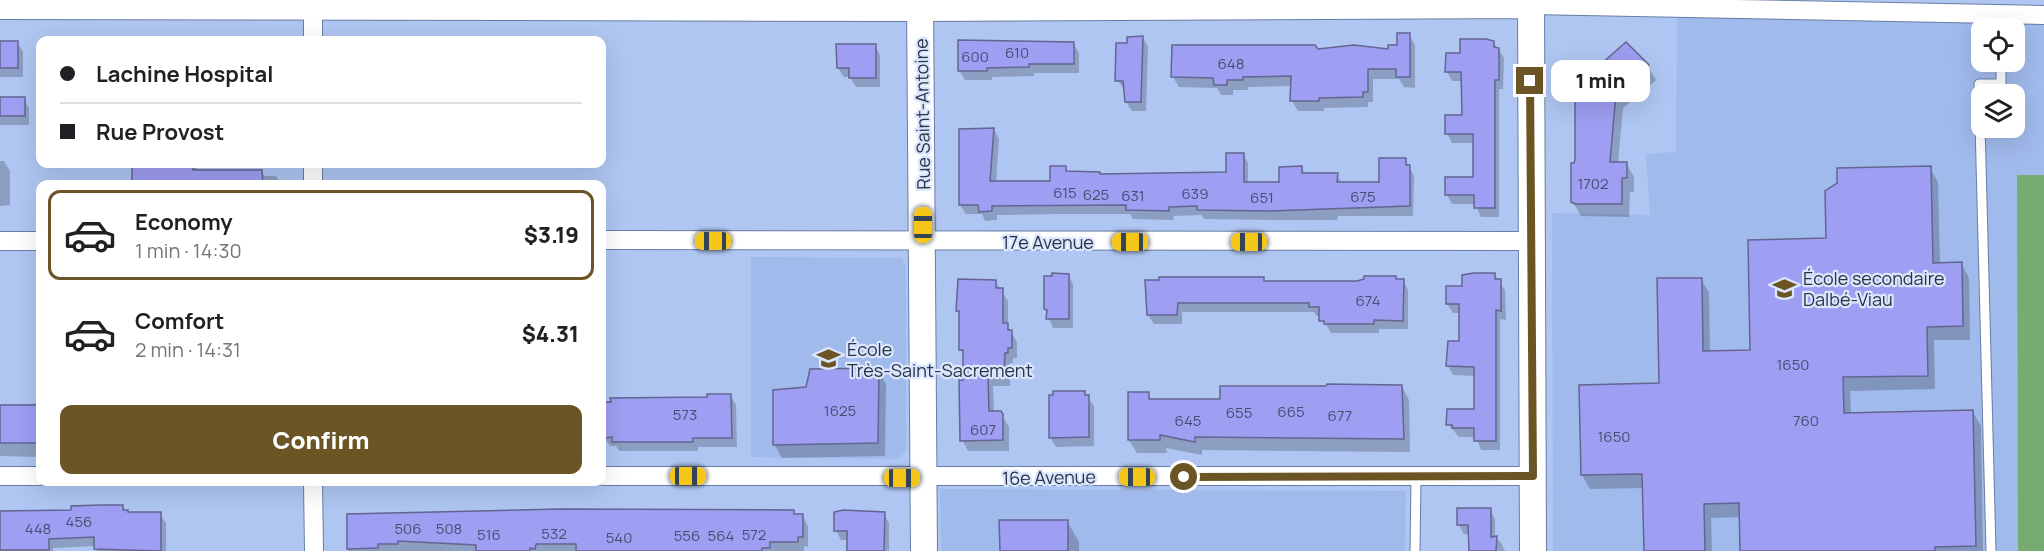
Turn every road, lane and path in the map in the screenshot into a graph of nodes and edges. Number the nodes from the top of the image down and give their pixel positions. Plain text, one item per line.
1 (1531, 2) edge
2 (160, 3) edge
3 (313, 3) edge
4 (920, 4) edge
5 (0, 6) edge
6 (1842, 6) edge
7 (1949, 7) edge
8 (2044, 15) edge
9 (1990, 18) edge
10 (2022, 18) edge
11 (313, 36) edge
12 (2001, 72) edge
13 (606, 240) edge
14 (0, 241) edge
15 (36, 241) edge
16 (1531, 241) junction
17 (924, 242) junction
18 (0, 476) edge
19 (36, 476) edge
20 (606, 476) edge
21 (1533, 476) junction
22 (1416, 477) junction
23 (923, 478) junction
24 (313, 486) edge
25 (314, 551) edge
26 (924, 551) edge
27 (1415, 551) edge
28 (1533, 551) edge
29 (1991, 551) edge

1 - 4 street
1 - 6 street
1 - 16 street
2 - 3 street
2 - 5 street
3 - 4 street
3 - 11 street
4 - 17 street, Rue Saint-Antoine
6 - 7 street
7 - 9 street
8 - 10 street
12 - 29 lane
13 - 17 street, 17e Avenue
14 - 15 street
16 - 17 street, 17e Avenue
16 - 21 street
17 - 23 street, Rue Saint-Antoine
18 - 19 street
20 - 23 street, 16e Avenue
21 - 22 street, 16e Avenue
21 - 28 street
22 - 23 street, 16e Avenue
22 - 27 lane
23 - 26 street, Rue Saint-Antoine
24 - 25 street

